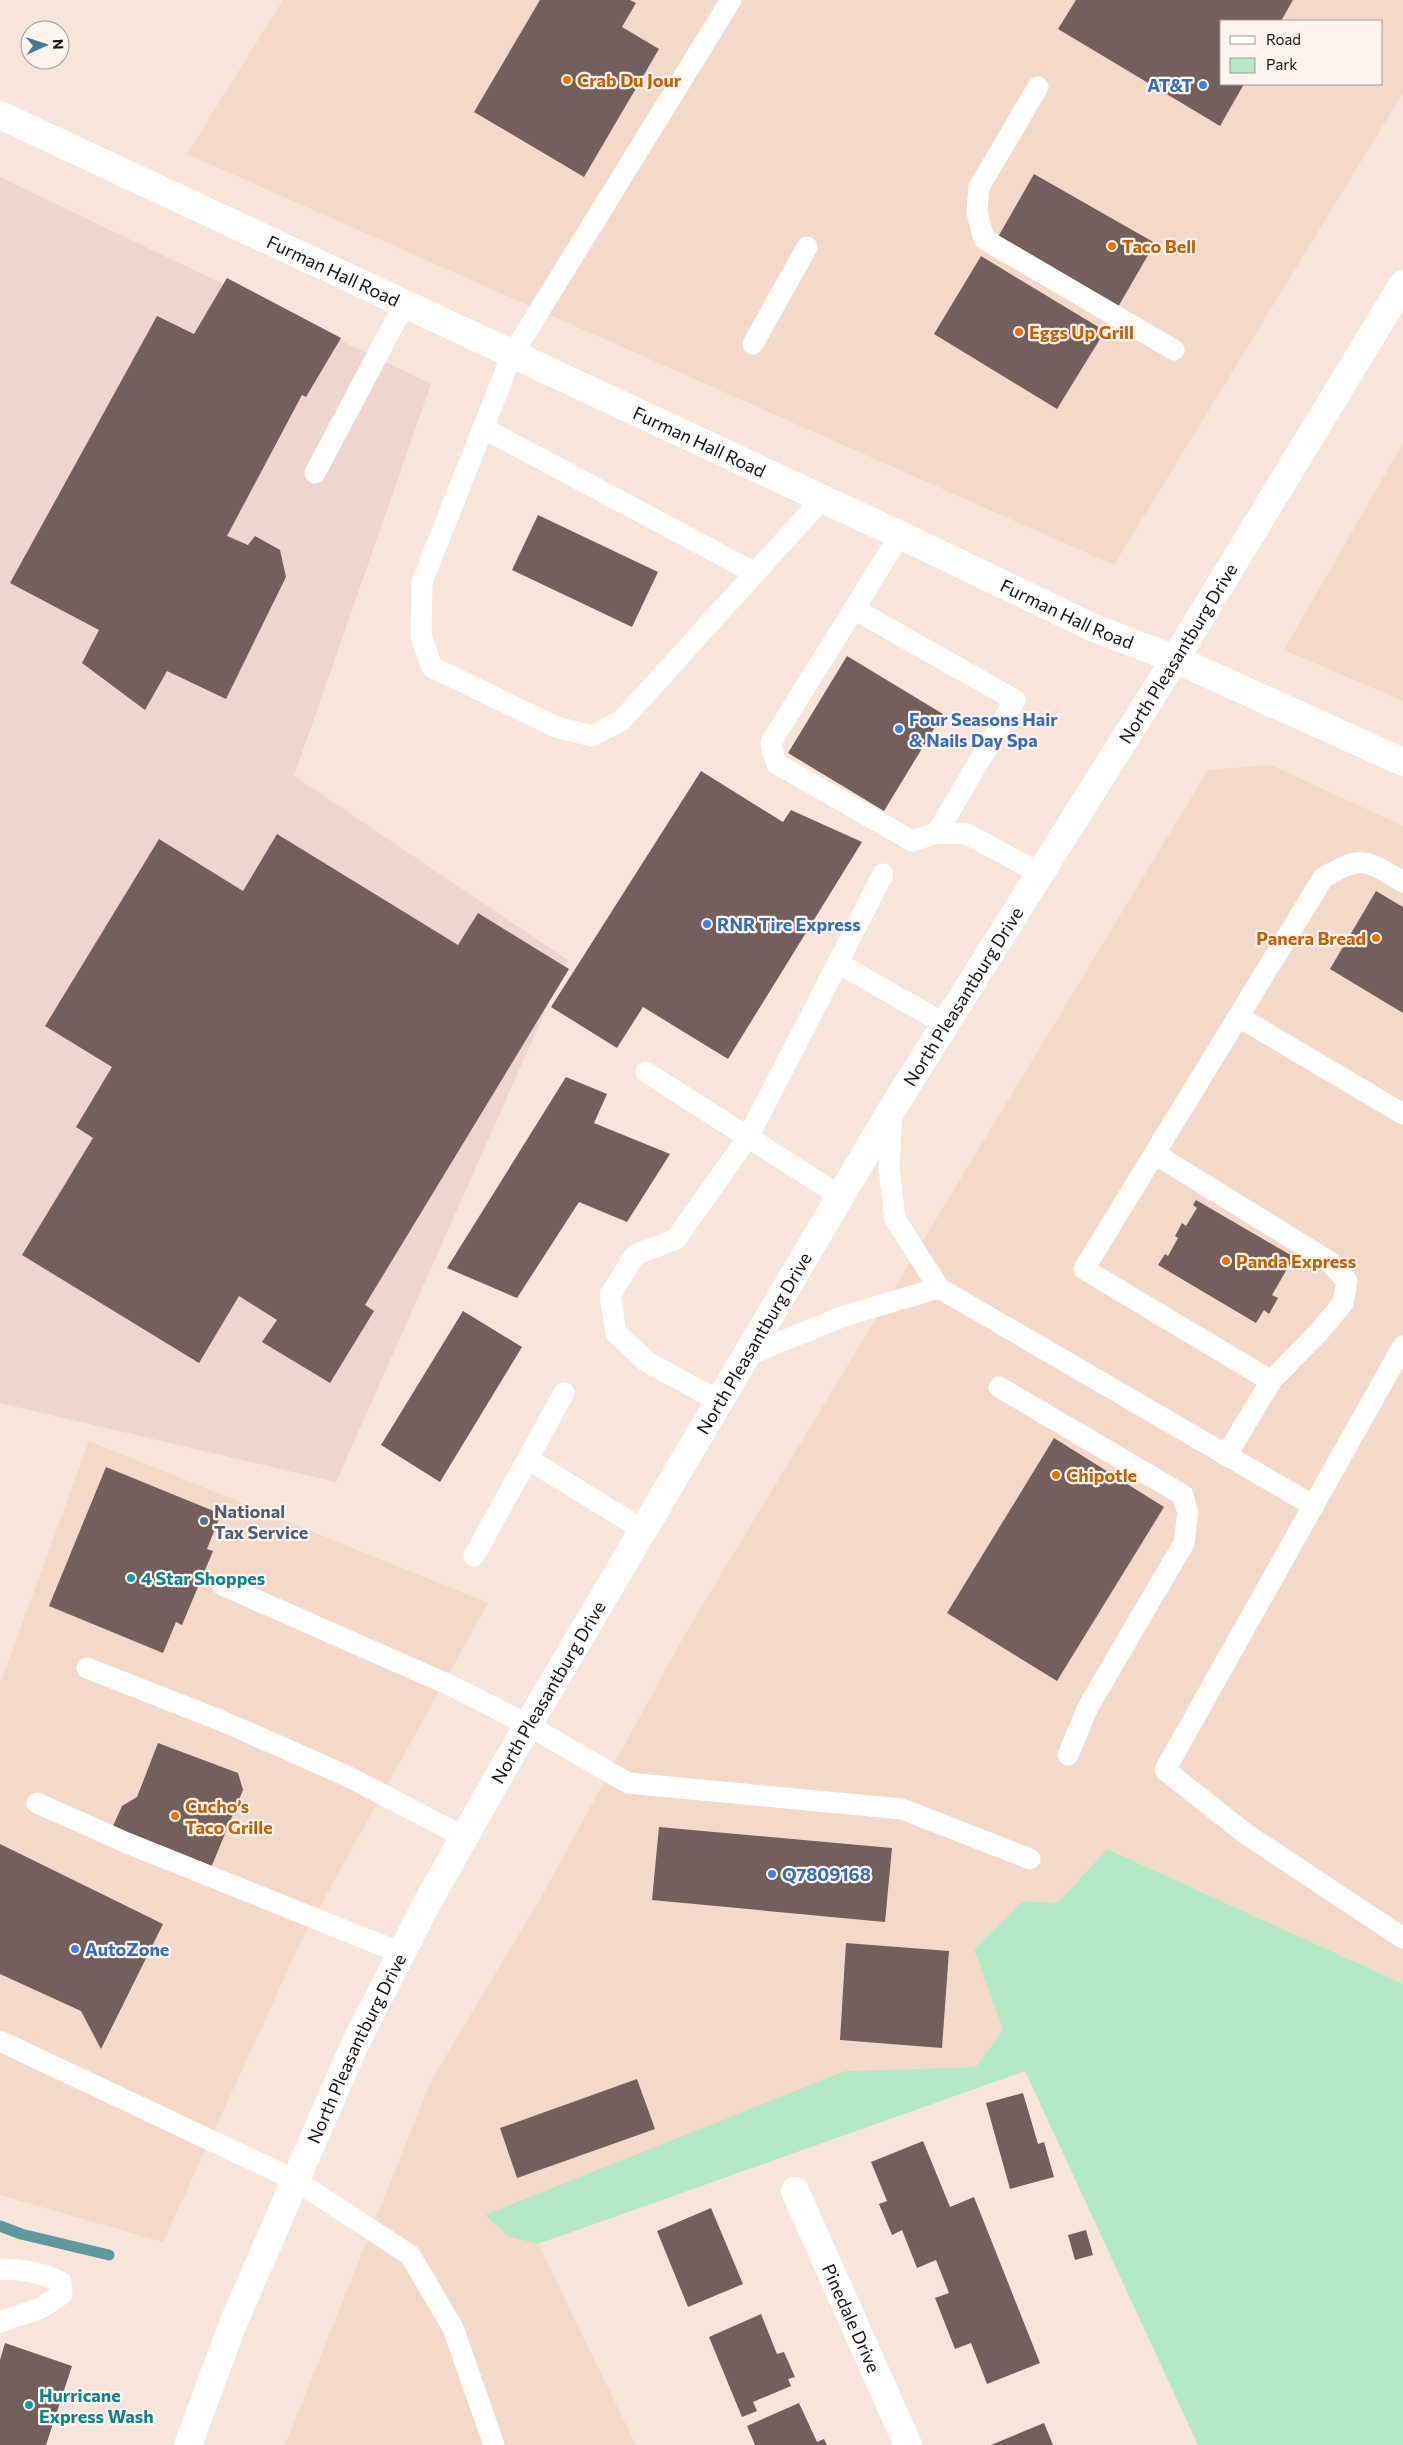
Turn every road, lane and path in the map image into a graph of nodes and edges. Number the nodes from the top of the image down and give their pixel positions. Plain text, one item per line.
1 (731, 0) edge
2 (1038, 87) dead end
3 (0, 115) edge
4 (807, 247) dead end
5 (1403, 284) edge
6 (404, 305) junction
7 (753, 344) dead end
8 (1174, 350) dead end
9 (512, 355) junction
10 (483, 428) junction
11 (315, 473) dead end
12 (822, 499) junction
13 (900, 535) junction
14 (755, 573) junction
15 (854, 609) junction
16 (1175, 659) junction
17 (1403, 762) edge
18 (937, 833) junction
19 (1040, 873) junction
20 (882, 874) dead end
21 (1403, 882) edge
22 (838, 963) junction
23 (1239, 1017) junction
24 (945, 1024) junction
25 (646, 1072) dead end
26 (892, 1110) junction
27 (1403, 1114) edge
28 (748, 1137) junction
29 (1155, 1154) junction
30 (840, 1196) junction
31 (940, 1288) junction
32 (1403, 1346) edge
33 (746, 1356) junction
34 (1270, 1381) junction
35 (998, 1387) dead end
36 (564, 1393) dead end
37 (718, 1400) junction
38 (1226, 1456) junction
39 (528, 1458) junction
40 (1314, 1506) junction
41 (643, 1530) junction
42 (474, 1556) dead end
43 (222, 1585) dead end
44 (87, 1668) dead end
45 (528, 1725) junction
46 (1068, 1755) dead end
47 (37, 1803) dead end
48 (464, 1837) junction
49 (1030, 1859) dead end
50 (1403, 1938) edge
51 (402, 1953) junction
52 (0, 2041) edge
53 (296, 2180) junction
54 (795, 2191) dead end
55 (0, 2269) edge
56 (0, 2322) edge
57 (188, 2445) edge
58 (494, 2445) edge
59 (908, 2445) edge

1 - 9 lane
2 - 8 lane
3 - 6 main road, Furman Hall Road
4 - 7 lane
5 - 16 main road, North Pleasantburg Drive
6 - 9 main road, Furman Hall Road
6 - 11 lane
9 - 10 lane
9 - 12 main road, Furman Hall Road
10 - 14 lane
10 - 14 lane
12 - 13 main road, Furman Hall Road
12 - 14 lane
13 - 15 lane
13 - 16 main road, Furman Hall Road
15 - 18 lane
15 - 18 lane
16 - 17 main road, Furman Hall Road
16 - 19 main road, North Pleasantburg Drive
18 - 19 lane
19 - 24 main road, North Pleasantburg Drive
20 - 22 lane
21 - 23 lane
22 - 24 lane
22 - 28 lane
23 - 27 lane
23 - 29 lane
24 - 26 main road, North Pleasantburg Drive
25 - 28 lane
26 - 30 main road, North Pleasantburg Drive
26 - 31 lane
28 - 30 lane
28 - 37 lane
29 - 34 lane
29 - 34 lane
30 - 33 main road, North Pleasantburg Drive
31 - 33 lane
31 - 38 lane
32 - 40 lane
33 - 37 main road, North Pleasantburg Drive
34 - 38 lane
35 - 46 lane
36 - 39 lane
37 - 41 main road, North Pleasantburg Drive
38 - 40 lane
39 - 41 lane
39 - 42 lane
40 - 50 lane
41 - 45 main road, North Pleasantburg Drive
43 - 45 lane
44 - 48 lane
45 - 48 main road, North Pleasantburg Drive
45 - 49 lane
47 - 51 lane
48 - 51 main road, North Pleasantburg Drive
51 - 53 main road, North Pleasantburg Drive
52 - 53 lane
53 - 57 main road, North Pleasantburg Drive
53 - 58 lane
54 - 59 main road, Pinedale Drive
55 - 56 lane

